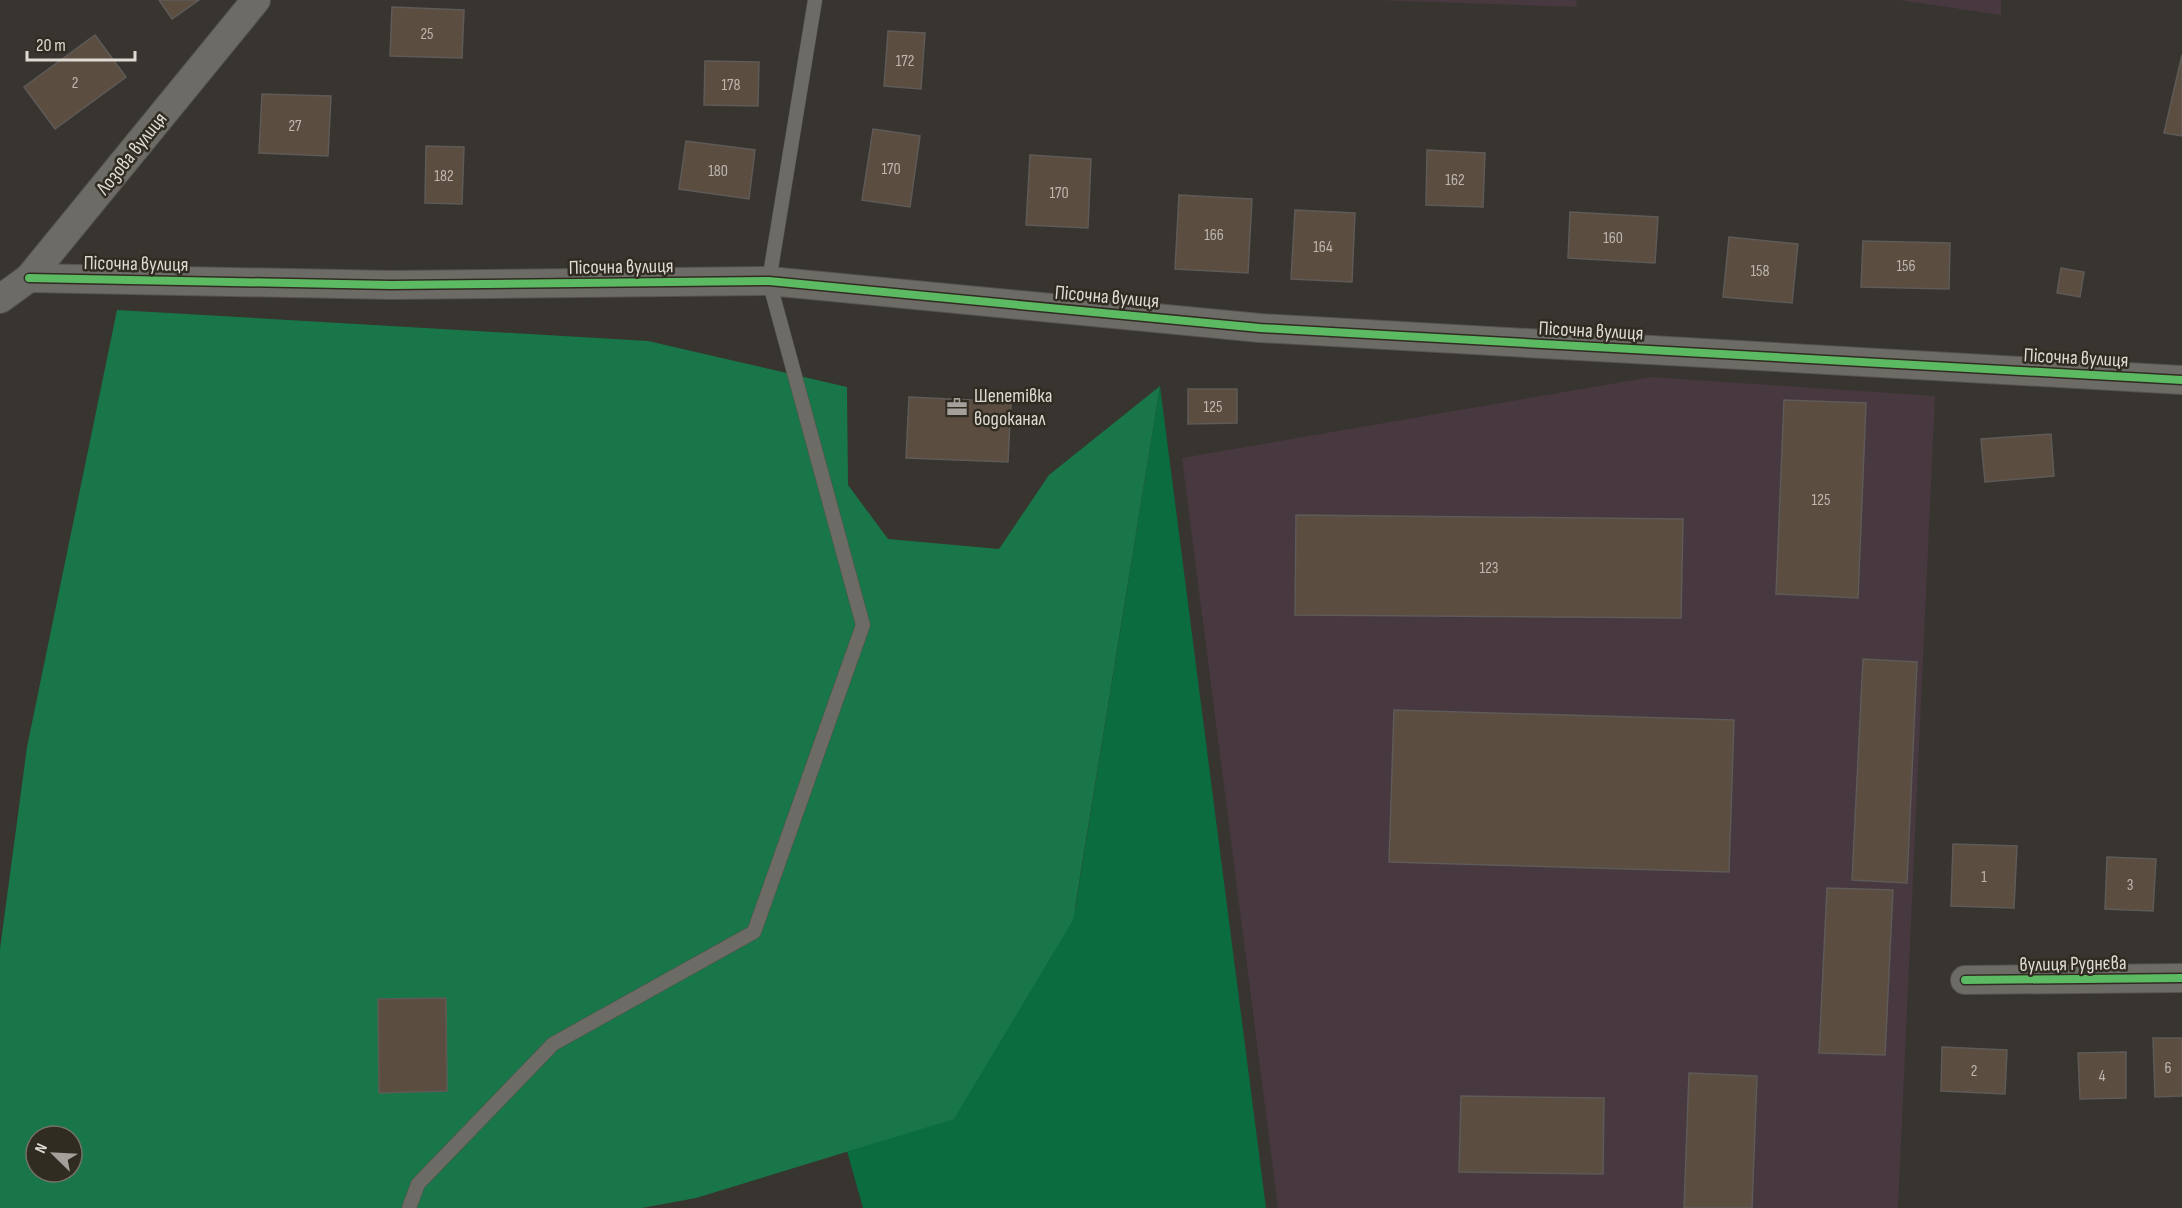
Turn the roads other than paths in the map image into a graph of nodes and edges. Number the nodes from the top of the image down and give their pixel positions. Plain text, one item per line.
1 (256, 0) edge
2 (815, 0) edge
3 (29, 278) junction
4 (769, 280) junction
5 (0, 299) edge
6 (2182, 380) edge
7 (2182, 978) edge
8 (1965, 980) dead end
9 (409, 1208) edge

1 - 3 street, Лозова вулиця
2 - 4 lane
3 - 4 street, Пісочна вулиця
3 - 5 street, Лозова вулиця
4 - 6 street, Пісочна вулиця
4 - 9 lane
7 - 8 street, вулиця Руднєва

